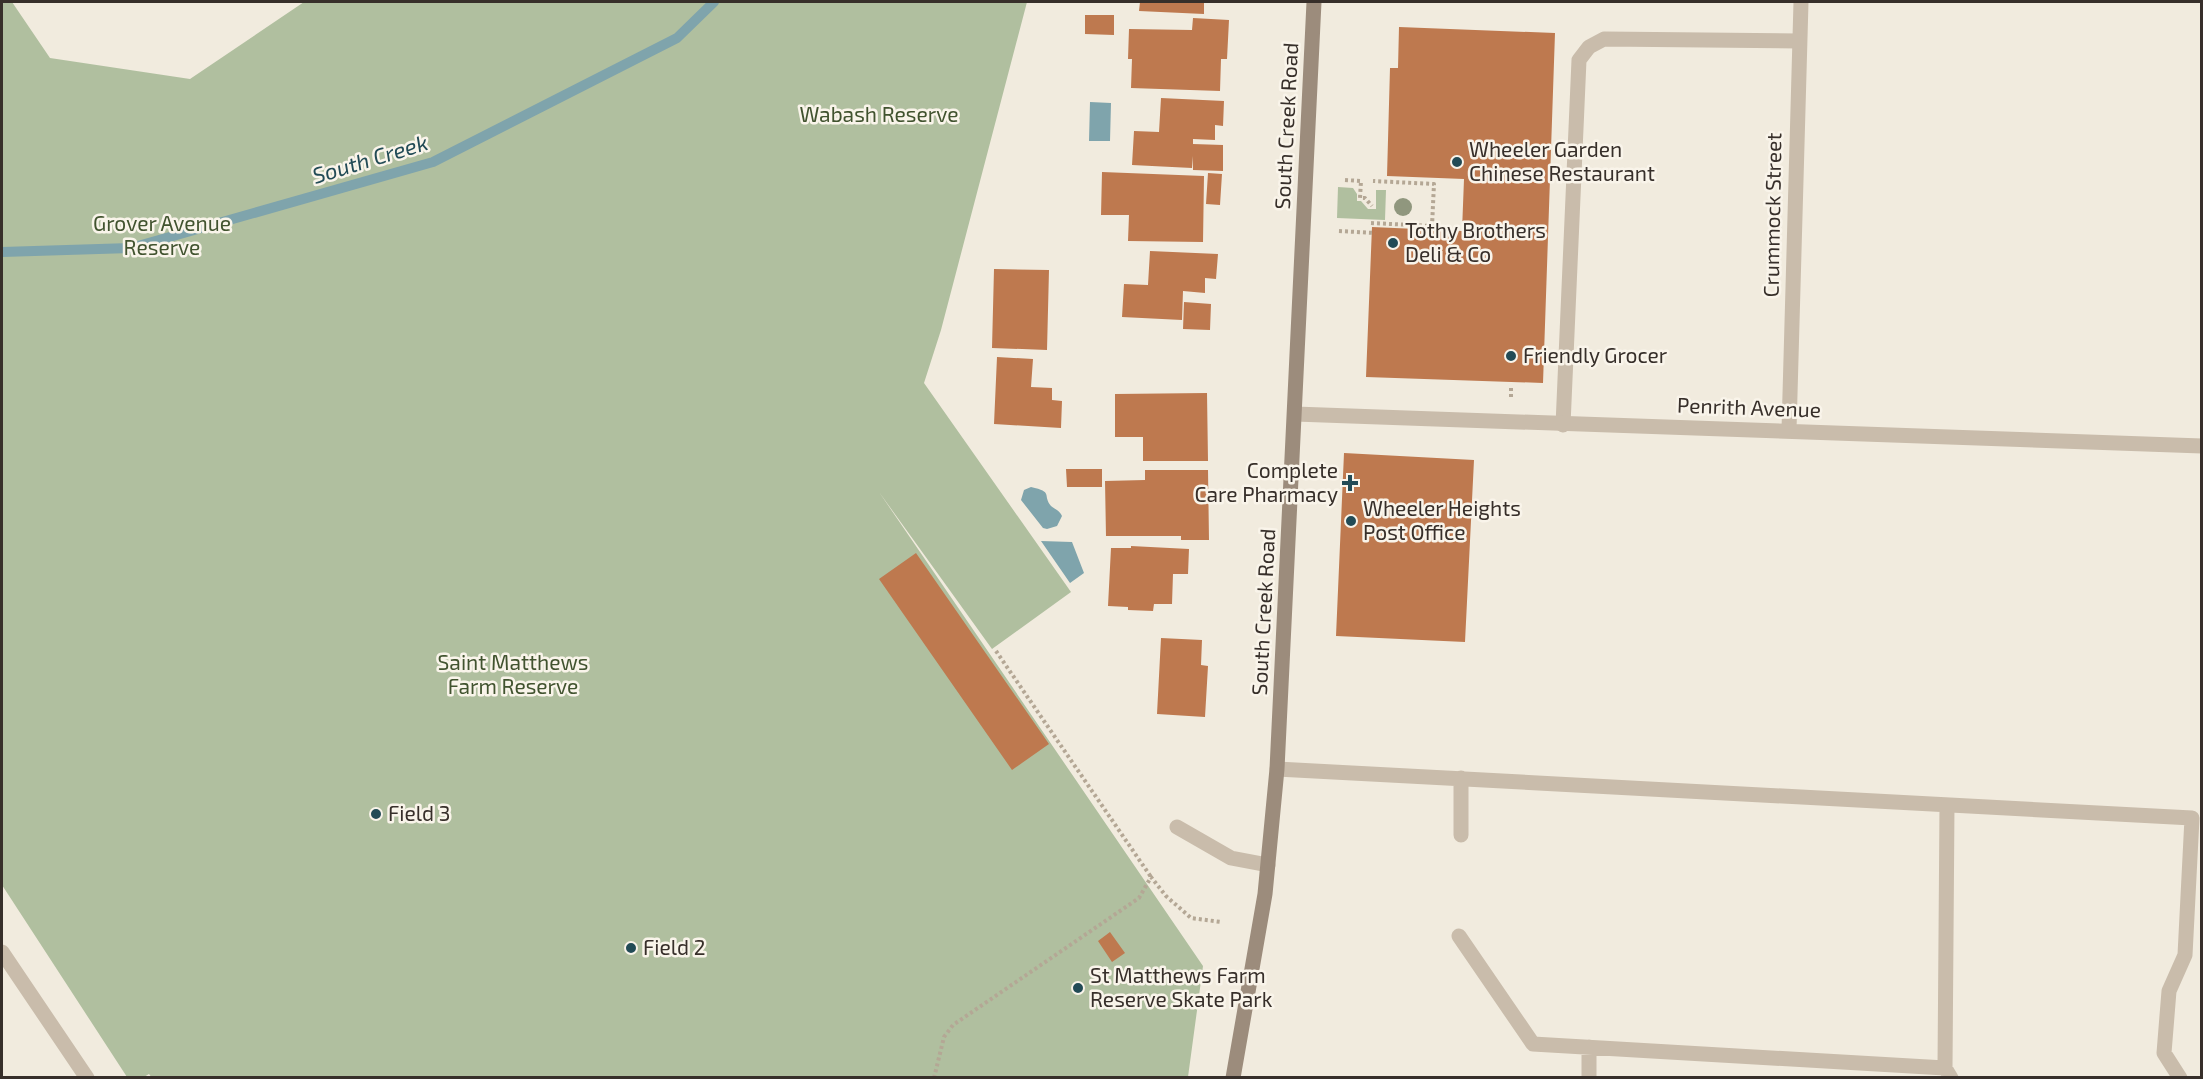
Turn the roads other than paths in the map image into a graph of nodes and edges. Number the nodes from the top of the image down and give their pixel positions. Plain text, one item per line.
1 (1314, 2) edge
2 (1801, 2) edge
3 (1799, 41) junction
4 (1295, 414) junction
5 (1563, 425) junction
6 (1789, 430) junction
7 (2202, 446) edge
8 (1277, 769) junction
9 (1461, 778) junction
10 (1947, 805) junction
11 (1177, 827) dead end
12 (1461, 835) dead end
13 (1268, 865) junction
14 (1459, 936) dead end
15 (2, 952) edge
16 (1589, 1047) junction
17 (1948, 1073) edge
18 (87, 1077) edge
19 (1233, 1077) edge
20 (1589, 1077) edge
21 (2180, 1077) edge

1 - 4 street, South Creek Road
2 - 3 street, Crummock Street
3 - 5 street
3 - 6 street, Crummock Street
4 - 5 street, Penrith Avenue
4 - 8 street, South Creek Road
5 - 6 street, Penrith Avenue
6 - 7 street, Penrith Avenue
8 - 9 street
8 - 13 street, South Creek Road
9 - 10 street
9 - 12 street
10 - 17 street
10 - 21 street
11 - 13 street
13 - 19 street, South Creek Road
14 - 16 street
15 - 18 street
16 - 17 street
16 - 20 street

